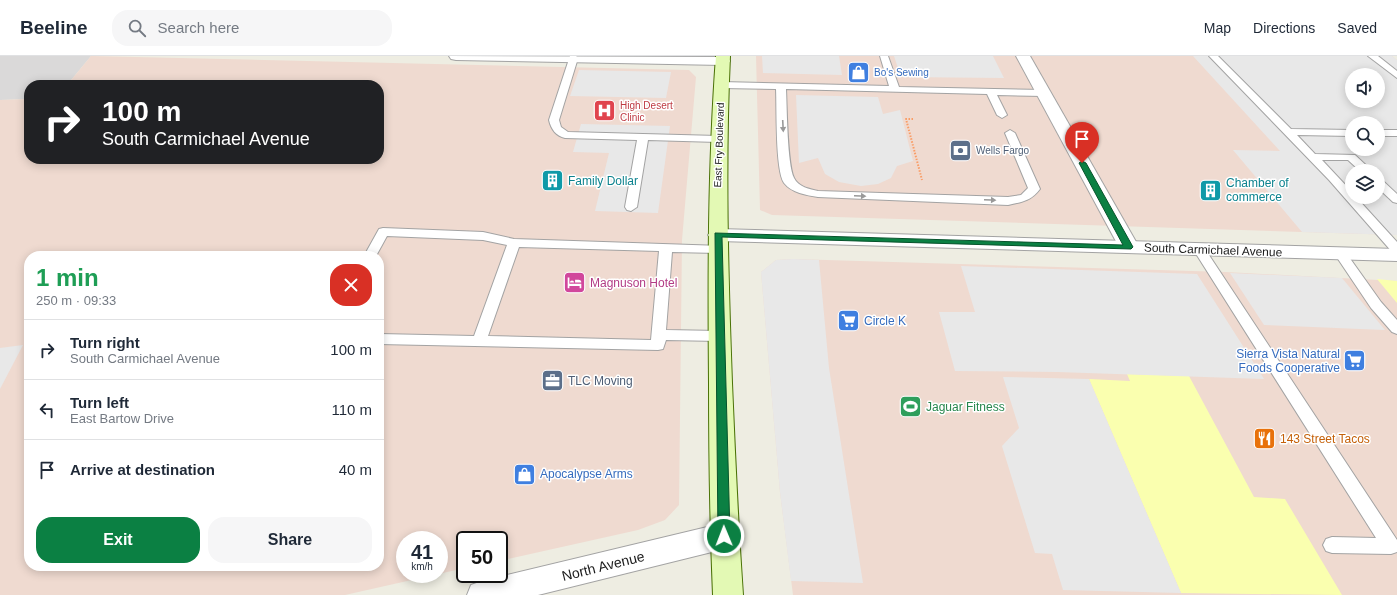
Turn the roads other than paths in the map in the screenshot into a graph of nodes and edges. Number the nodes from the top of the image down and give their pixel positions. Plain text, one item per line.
1 (456, 56) edge
2 (884, 56) edge
3 (1023, 56) edge
4 (1213, 56) edge
5 (1372, 56) edge
6 (556, 57) edge
7 (573, 58) junction
8 (723, 59) edge
9 (1397, 75) edge
10 (722, 85) junction
11 (781, 87) junction
12 (895, 90) junction
13 (991, 92) junction
14 (1044, 93) junction
15 (1002, 115) dead end
16 (1288, 132) junction
17 (1010, 133) dead end
18 (1345, 133) edge
19 (1385, 133) edge
20 (1397, 133) edge
21 (643, 138) junction
22 (718, 139) junction
23 (1313, 157) junction
24 (1358, 164) edge
25 (1385, 189) edge
26 (1397, 200) edge
27 (631, 207) dead end
28 (718, 242) junction
29 (514, 243) junction
30 (1129, 247) junction
31 (666, 248) junction
32 (1199, 249) junction
33 (1397, 250) edge
34 (373, 251) edge
35 (1340, 253) junction
36 (1397, 255) edge
37 (1397, 329) edge
38 (658, 335) junction
39 (720, 336) junction
40 (384, 339) edge
41 (480, 340) junction
42 (724, 536) junction
43 (1332, 545) dead end
44 (482, 595) edge
45 (728, 595) edge

1 - 6 street
2 - 12 lane
3 - 14 street
4 - 16 lane
5 - 9 lane
6 - 7 street
7 - 8 street
7 - 21 lane
8 - 10 main road, East Fry Boulevard
10 - 11 lane
10 - 22 main road, East Fry Boulevard
11 - 12 lane
11 -> 17 lane
12 - 13 lane
13 - 14 lane
13 - 15 lane
14 - 30 street
16 - 18 lane
16 - 23 lane
19 - 20 lane
21 - 22 lane
21 - 27 lane
22 - 28 main road, East Fry Boulevard
23 - 24 lane
23 - 33 lane
25 - 26 lane
28 - 30 street, South Carmichael Avenue
28 - 31 lane
28 - 39 main road, East Fry Boulevard
29 - 31 lane
29 - 34 lane
29 - 41 lane
30 - 32 street, South Carmichael Avenue
31 - 38 lane
32 - 35 street, South Carmichael Avenue
32 - 43 lane
35 - 36 street, South Carmichael Avenue
35 - 37 lane
38 - 39 lane
38 - 41 lane
39 - 42 main road, East Fry Boulevard
40 - 41 lane
42 - 44 street, North Avenue
42 - 45 main road, East Fry Boulevard

